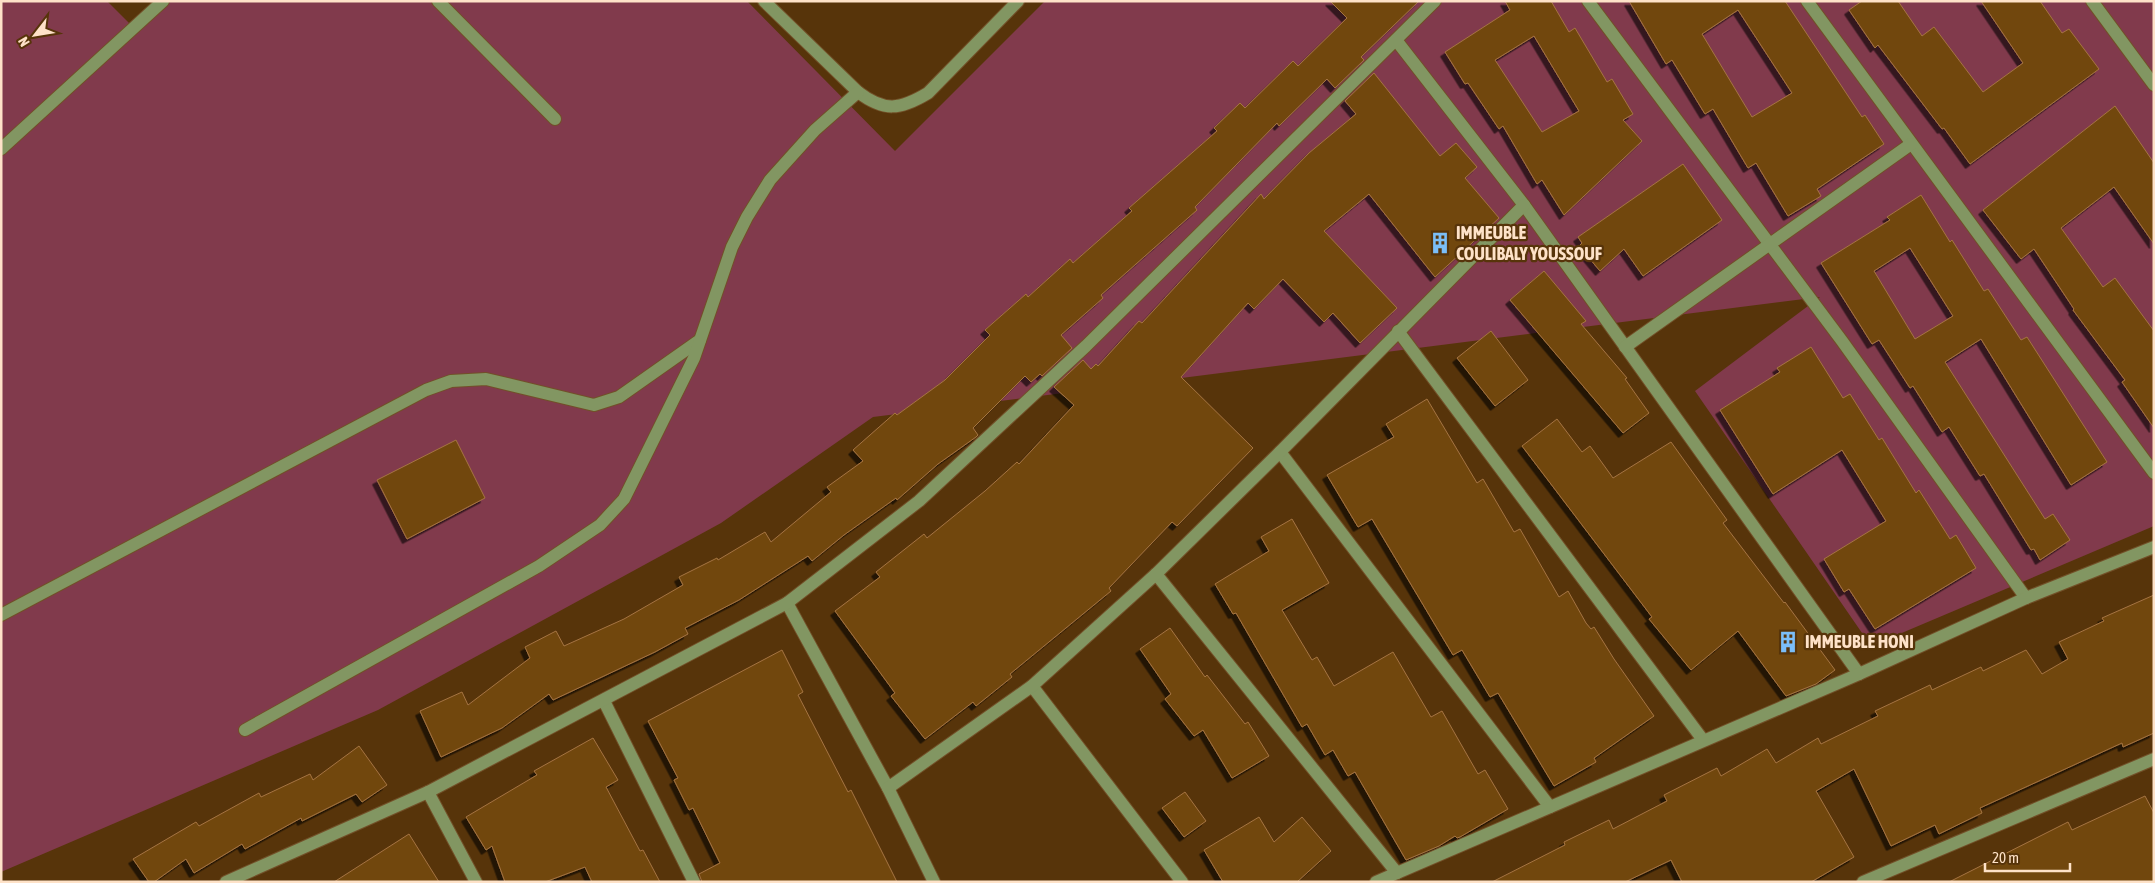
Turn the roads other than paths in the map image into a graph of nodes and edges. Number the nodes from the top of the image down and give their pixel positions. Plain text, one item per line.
1 (163, 1) edge
2 (438, 1) edge
3 (764, 1) edge
4 (1018, 1) edge
5 (1435, 1) edge
6 (1588, 1) edge
7 (1807, 1) edge
8 (2092, 1) edge
9 (1396, 40) junction
10 (2154, 85) edge
11 (858, 92) junction
12 (555, 119) dead end
13 (1912, 144) junction
14 (1, 149) edge
15 (1524, 206) junction
16 (1770, 243) junction
17 (1398, 331) junction
18 (700, 340) junction
19 (1625, 347) junction
20 (1280, 452) junction
21 (2152, 468) edge
22 (2154, 547) edge
23 (1156, 574) junction
24 (2026, 598) junction
25 (787, 603) junction
26 (1, 615) edge
27 (1858, 674) junction
28 (1032, 686) junction
29 (604, 700) junction
30 (245, 730) dead end
31 (1704, 740) junction
32 (2154, 759) edge
33 (888, 788) junction
34 (428, 792) junction
35 (1550, 807) junction
36 (1397, 873) junction
37 (229, 881) edge
38 (476, 882) edge
39 (694, 882) edge
40 (934, 882) edge
41 (1182, 882) edge
42 (1376, 882) edge
43 (1863, 882) edge

1 - 14 street
2 - 12 street
3 - 11 street
4 - 11 street
5 - 9 street
6 - 16 street
7 - 13 street
8 - 10 street
9 - 15 street
9 - 25 street
11 - 18 street
13 - 16 street
13 - 21 street
15 - 17 street
15 - 19 street
16 - 19 street
16 - 24 street
17 - 20 street
17 - 31 street
18 - 26 street
18 - 30 street
19 - 27 street
20 - 23 street
20 - 35 street
22 - 24 street
23 - 28 street
23 - 36 street
24 - 27 street
25 - 29 street
25 - 33 street
27 - 31 street
28 - 33 street
28 - 41 street
29 - 34 street
29 - 39 street
31 - 35 street
32 - 43 street
33 - 40 street
34 - 37 street
34 - 38 street
35 - 36 street
36 - 42 street

